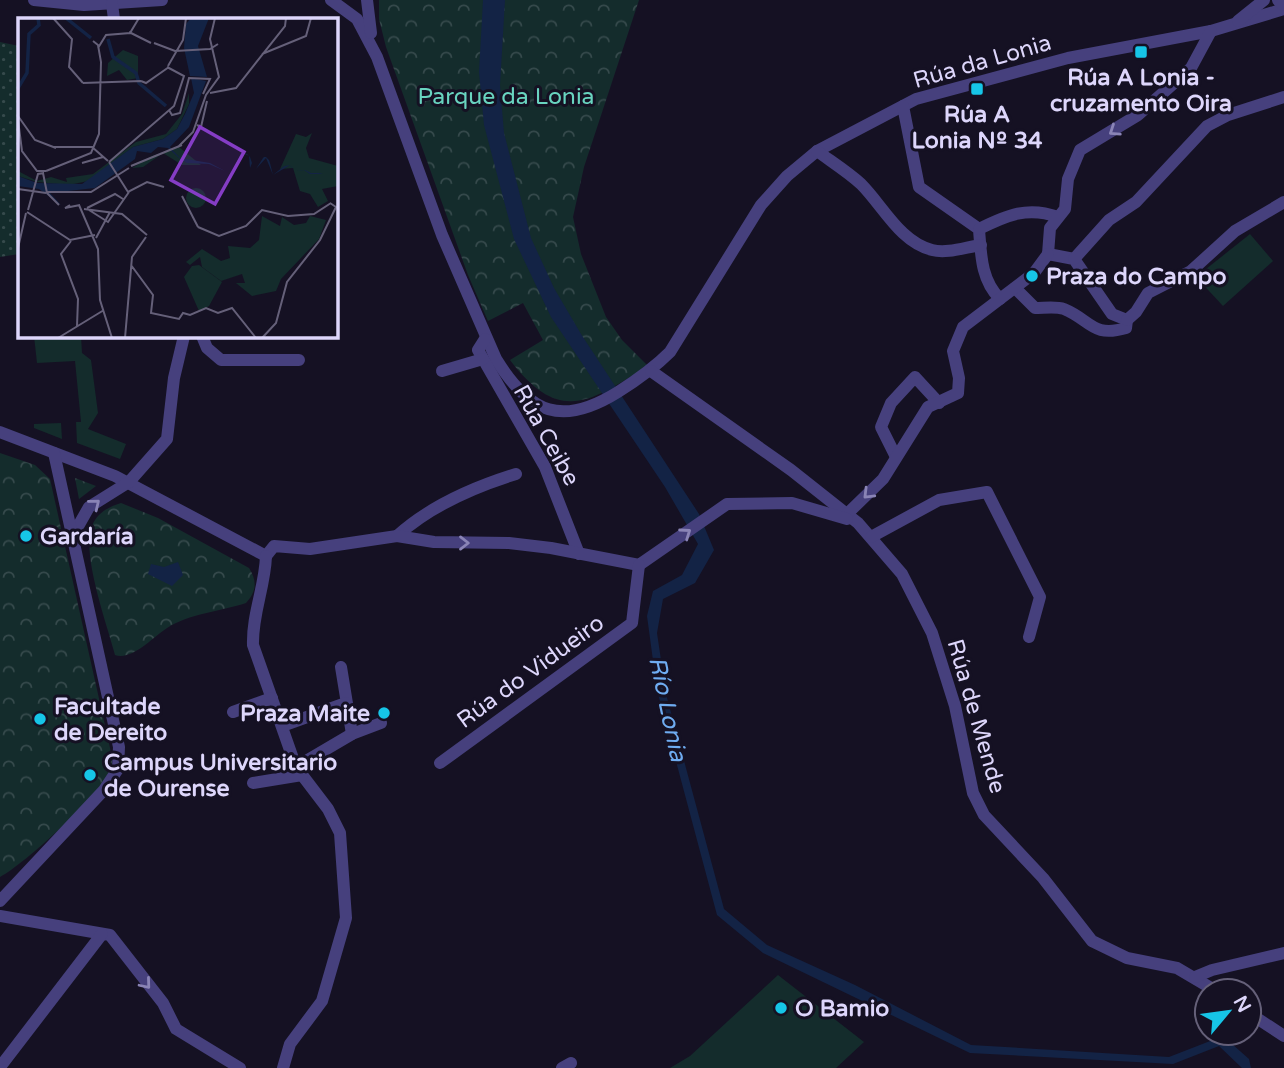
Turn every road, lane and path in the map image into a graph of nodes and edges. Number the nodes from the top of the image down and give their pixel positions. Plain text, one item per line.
1 (34, 0) edge
2 (162, 0) edge
3 (331, 0) edge
4 (367, 0) edge
5 (1264, 0) edge
6 (1279, 0) edge
7 (112, 4) junction
8 (1284, 4) edge
9 (1284, 9) edge
10 (114, 18) edge
11 (1235, 23) junction
12 (1211, 31) junction
13 (377, 57) junction
14 (1284, 97) edge
15 (903, 106) junction
16 (817, 151) junction
17 (1284, 202) edge
18 (1058, 217) junction
19 (979, 229) junction
20 (981, 245) junction
21 (1048, 254) junction
22 (1074, 259) junction
23 (1015, 288) junction
24 (1000, 299) junction
25 (1127, 320) junction
26 (184, 338) edge
27 (203, 338) edge
28 (485, 339) junction
29 (483, 359) junction
30 (299, 360) dead end
31 (442, 371) dead end
32 (651, 371) junction
33 (939, 403) junction
34 (0, 432) edge
35 (54, 453) junction
36 (897, 457) junction
37 (516, 474) dead end
38 (129, 482) junction
39 (847, 514) junction
40 (858, 523) junction
41 (397, 536) junction
42 (72, 537) junction
43 (871, 537) junction
44 (579, 554) junction
45 (266, 556) junction
46 (642, 563) junction
47 (1029, 637) dead end
48 (341, 667) dead end
49 (272, 698) junction
50 (346, 703) junction
51 (233, 712) dead end
52 (380, 723) dead end
53 (282, 726) junction
54 (352, 734) junction
55 (440, 763) dead end
56 (299, 771) junction
57 (253, 783) dead end
58 (0, 901) edge
59 (0, 915) edge
60 (102, 933) junction
61 (1284, 953) edge
62 (1195, 977) joint
63 (1263, 1022) edge
64 (1284, 1036) edge
65 (0, 1068) edge
66 (240, 1068) edge
67 (283, 1068) edge

1 - 7 street
2 - 7 street
3 - 13 street
4 - 13 street
5 - 11 street, Rúa da Lonia
6 - 8 street
7 - 10 street
9 - 11 street, Rúa da Lonia
11 - 12 street, Rúa da Lonia
12 - 15 street, Rúa da Lonia
12 -> 18 street
13 - 28 street
14 - 22 street
15 - 16 street, Rúa da Lonia
15 - 19 street
16 - 20 street
16 - 32 street, Rúa da Lonia
17 - 25 street
18 - 19 street
18 - 21 street
19 - 20 street
20 - 24 street
21 - 22 street
21 - 23 street
22 - 25 street
23 - 24 street
23 - 25 street
24 - 33 street
26 - 38 street
27 - 30 street
28 - 29 street
28 - 32 street, Rúa da Lonia
29 - 31 street
29 - 44 street, Rúa Ceibe
32 - 39 street, Rúa de Mende
33 - 36 street
33 - 36 street
34 - 35 street
35 - 38 street
35 - 42 street
36 -> 39 street
37 - 41 street
42 -> 38 street
38 - 45 street
39 - 40 street, Rúa de Mende
40 - 43 street, Rúa de Mende
46 -> 40 street
41 -> 44 street
41 - 45 street
42 - 58 street
43 - 47 street
43 - 62 street, Rúa de Mende
44 - 46 street
45 - 49 street
46 - 55 street, Rúa do Vidueiro
48 - 50 street
49 - 51 street
49 - 53 street
50 - 53 street
50 - 54 street
52 - 54 street
53 - 56 street
54 - 56 street
56 - 57 street
56 - 67 street
59 - 60 street
60 - 65 street
60 -> 66 street
61 - 62 street
63 - 64 street

